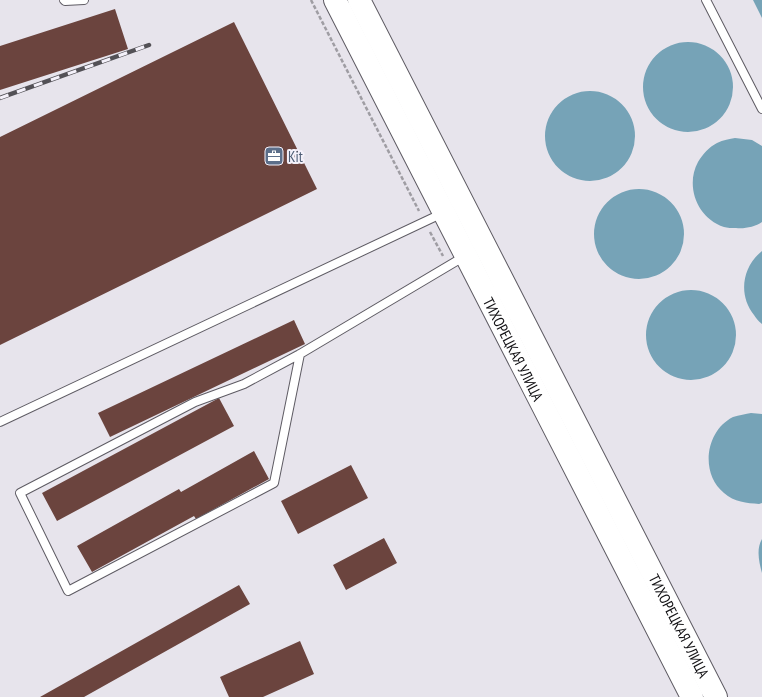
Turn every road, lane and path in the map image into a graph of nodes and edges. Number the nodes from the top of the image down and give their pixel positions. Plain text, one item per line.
1 (64, 0) edge
2 (84, 0) edge
3 (311, 0) edge
4 (335, 0) edge
5 (359, 0) edge
6 (706, 0) edge
7 (762, 109) edge
8 (434, 217) junction
9 (457, 261) junction
10 (300, 354) junction
11 (0, 422) edge
12 (692, 697) edge
13 (716, 697) edge

1 - 2 lane
3 - 8 path
4 - 8 main road, ТИХОРЕЦКАЯ УЛИЦА
5 - 13 main road, ТИХОРЕЦКАЯ УЛИЦА
6 - 7 lane
8 - 9 main road, ТИХОРЕЦКАЯ УЛИЦА
8 - 9 path
8 - 11 lane
9 - 10 lane
9 - 12 main road, ТИХОРЕЦКАЯ УЛИЦА
10 - 10 lane

